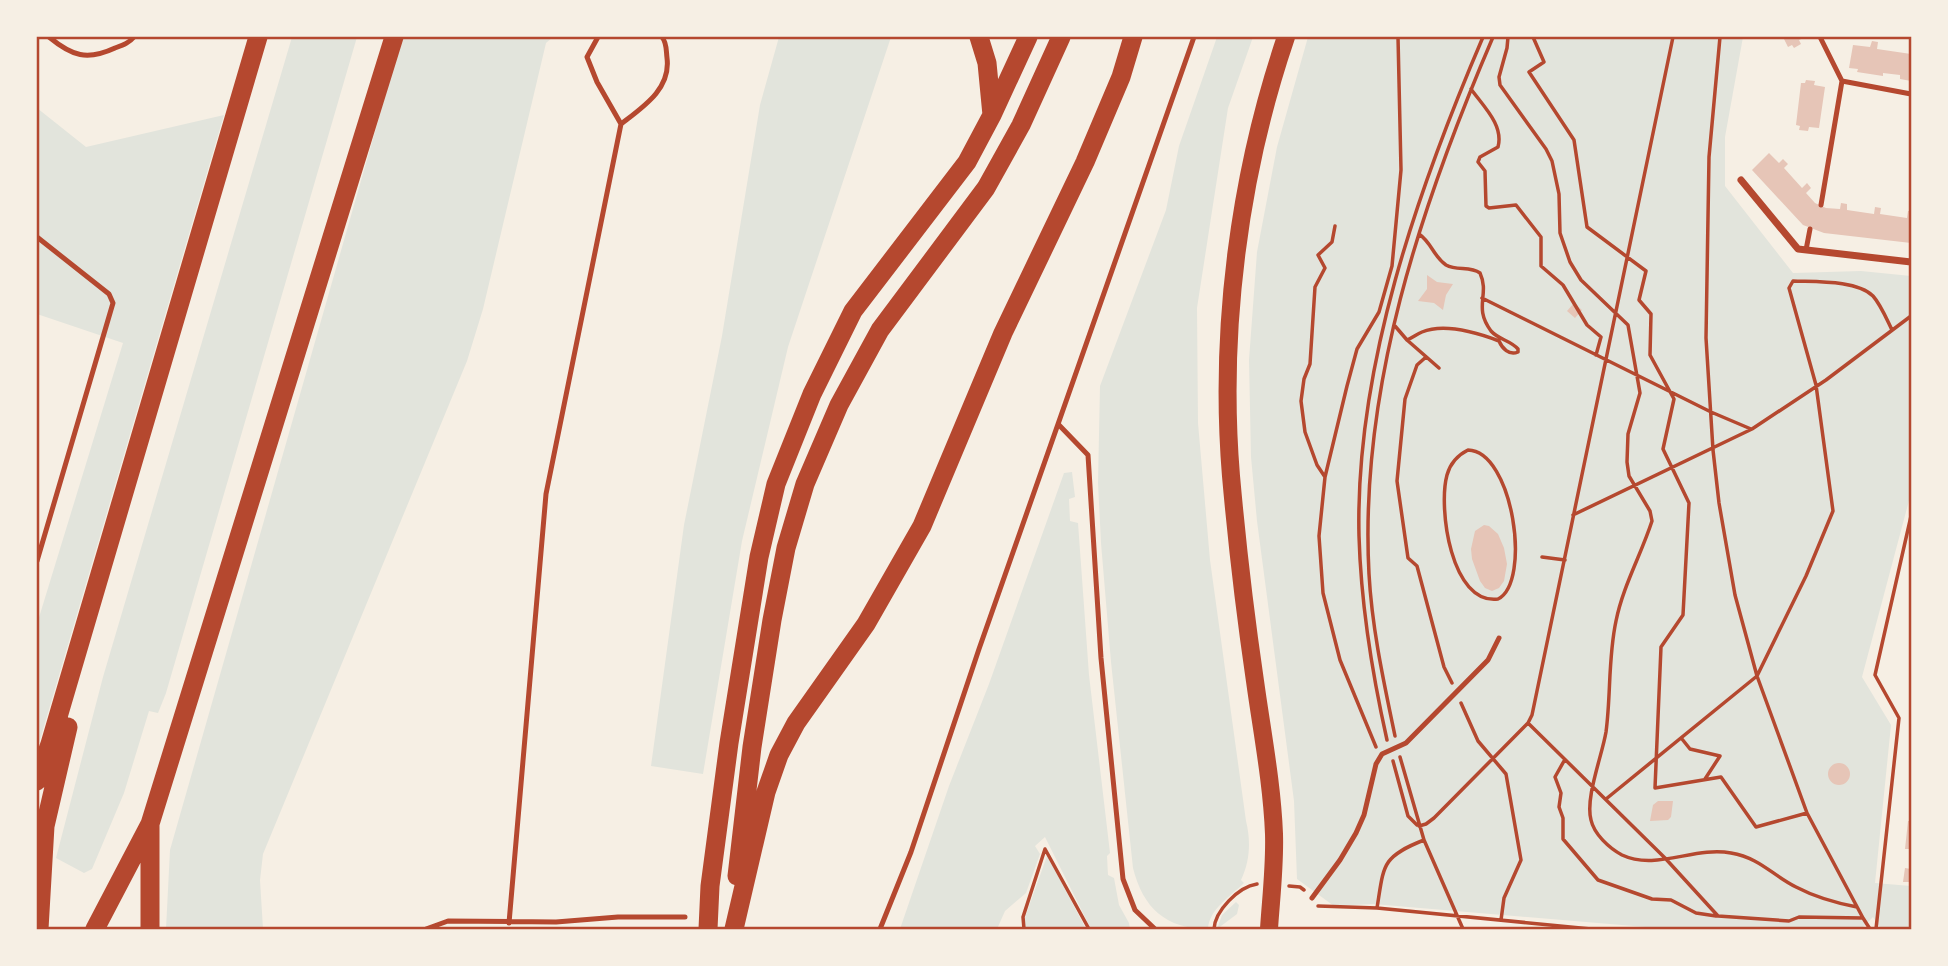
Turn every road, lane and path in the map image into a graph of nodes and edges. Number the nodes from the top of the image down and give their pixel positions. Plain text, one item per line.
1 (49, 37) edge
2 (134, 37) edge
3 (258, 37) edge
4 (394, 37) edge
5 (598, 37) edge
6 (662, 37) edge
7 (979, 37) edge
8 (1028, 37) edge
9 (1061, 37) edge
10 (1133, 37) edge
11 (1194, 37) edge
12 (1286, 37) edge
13 (1398, 37) edge
14 (1483, 37) edge
15 (1493, 37) edge
16 (1507, 37) edge
17 (1533, 37) edge
18 (1674, 37) edge
19 (1720, 37) edge
20 (1820, 37) edge
21 (1842, 81) junction
22 (1471, 89) junction
23 (1911, 94) edge
24 (992, 115) junction
25 (621, 124) junction
26 (1741, 180) dead end
27 (1821, 205) dead end
28 (1335, 226) dead end
29 (1810, 229) dead end
30 (1419, 234) junction
31 (37, 237) edge
32 (1806, 250) junction
33 (1627, 257) junction
34 (1911, 262) edge
35 (1388, 285) junction
36 (1395, 287) junction
37 (1404, 289) junction
38 (1482, 298) junction
39 (1616, 312) junction
40 (1911, 316) edge
41 (1395, 326) junction
42 (1892, 330) junction
43 (1407, 340) junction
44 (1597, 355) junction
45 (1426, 357) junction
46 (1606, 359) junction
47 (1439, 368) dead end
48 (1635, 373) junction
49 (1816, 385) junction
50 (1669, 390) junction
51 (1711, 412) junction
52 (1059, 425) junction
53 (1752, 429) junction
54 (1713, 450) junction
55 (1674, 468) junction
56 (1325, 477) junction
57 (1633, 486) junction
58 (1573, 515) junction
59 (1911, 516) edge
60 (110, 541) junction
61 (1515, 543) joint
62 (1542, 557) dead end
63 (1565, 560) junction
64 (37, 561) edge
65 (1499, 638) dead end
66 (1757, 676) junction
67 (1456, 692) junction
68 (1528, 723) junction
69 (1682, 739) junction
70 (1397, 747) junction
71 (1390, 750) junction
72 (1382, 754) junction
73 (1493, 758) junction
74 (1657, 759) junction
75 (1564, 760) junction
76 (1705, 780) junction
77 (37, 781) edge
78 (1593, 788) junction
79 (1606, 799) junction
80 (1807, 813) junction
81 (150, 824) junction
82 (1419, 826) junction
83 (1424, 840) junction
84 (1665, 859) junction
85 (1272, 885) junction
86 (1312, 898) junction
87 (1857, 906) junction
88 (1377, 908) junction
89 (1718, 916) junction
90 (685, 917) dead end
91 (1863, 918) junction
92 (1501, 920) junction
93 (509, 923) junction
94 (39, 929) edge
95 (95, 929) edge
96 (150, 929) edge
97 (426, 929) edge
98 (708, 929) edge
99 (734, 929) edge
100 (880, 929) edge
101 (1024, 929) edge
102 (1089, 929) edge
103 (1155, 929) edge
104 (1214, 929) edge
105 (1269, 929) edge
106 (1463, 929) edge
107 (1591, 929) edge
108 (1870, 929) edge
109 (1876, 929) edge

1 - 2 lane
3 - 60 highway
4 - 81 highway
5 - 25 lane
6 - 25 lane
7 - 24 highway
8 - 24 highway
9 - 99 highway
10 - 99 highway
11 - 52 lane
12 - 85 main road
13 - 35 path
14 - 36 path
15 - 22 path
16 - 39 path
17 - 33 path
18 - 33 path
19 - 51 path
20 - 21 lane
21 - 23 lane
21 - 27 lane
22 - 30 path
22 - 44 path
24 - 98 highway
25 - 93 lane
26 - 32 street
28 - 56 path
29 - 32 lane
30 - 37 path
30 - 38 path
31 - 64 lane
32 - 34 street
33 - 39 path
33 - 50 path
35 - 36 path
35 - 56 path
36 - 37 path
36 - 71 path
37 - 41 path
38 - 43 path
38 - 44 path
39 - 46 path
39 - 48 path
40 - 42 path
41 - 43 path
41 - 70 path
42 - 49 path
42 - 49 path
43 - 45 path
44 - 46 path
45 - 47 path
45 - 67 path
46 - 48 path
46 - 58 path
48 - 50 path
48 - 57 path
49 - 53 path
49 - 66 path
50 - 51 path
50 - 55 path
51 - 53 path
51 - 54 path
52 - 100 lane
52 - 103 lane
53 - 54 path
54 - 55 path
54 - 66 path
55 - 57 path
55 - 74 path
56 - 72 path
57 - 58 path
57 - 78 path
58 - 63 path
59 - 109 path
60 - 77 highway
60 - 94 highway
61 - 61 path
62 - 63 path
63 - 68 path
65 - 67 lane
66 - 69 path
66 - 80 path
67 - 70 lane
67 - 73 path
68 - 73 path
68 - 75 path
69 - 74 path
69 - 76 path
70 - 71 lane
70 - 82 path
71 - 72 lane
71 - 82 path
72 - 86 lane
73 - 82 path
73 - 92 path
74 - 76 path
74 - 79 path
75 - 78 path
75 - 89 path
76 - 80 path
78 - 79 path
78 - 84 path
79 - 84 path
80 - 87 path
81 - 95 highway
81 - 96 highway
82 - 83 path
83 - 88 path
83 - 106 path
84 - 87 path
84 - 89 path
85 - 86 path
85 - 104 path
85 - 105 main road
86 - 88 path
87 - 91 path
88 - 92 path
89 - 91 path
90 - 93 lane
91 - 108 path
92 - 107 path
93 - 97 lane
101 - 102 path

